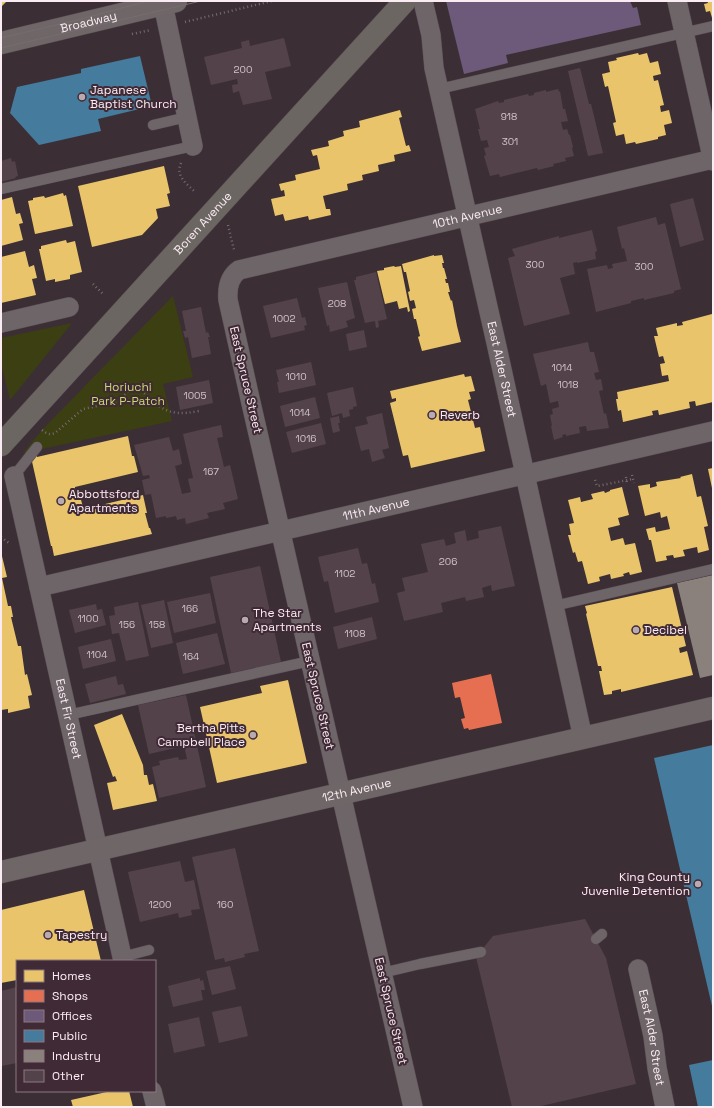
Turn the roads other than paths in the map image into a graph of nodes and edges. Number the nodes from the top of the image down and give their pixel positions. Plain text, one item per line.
1 (405, 1) edge
2 (423, 1) edge
3 (677, 1) edge
4 (170, 3) edge
5 (713, 26) edge
6 (684, 32) junction
7 (1, 43) edge
8 (439, 89) junction
9 (187, 117) junction
10 (153, 124) dead end
11 (188, 153) joint
12 (713, 160) edge
13 (1, 189) edge
14 (468, 217) junction
15 (228, 284) joint
16 (69, 307) dead end
17 (1, 323) edge
18 (713, 431) edge
19 (1, 443) edge
20 (37, 447) dead end
21 (525, 474) junction
22 (14, 476) joint
23 (281, 530) junction
24 (713, 569) edge
25 (39, 587) junction
26 (554, 606) junction
27 (310, 661) junction
28 (713, 708) edge
29 (68, 715) junction
30 (583, 738) junction
31 (341, 794) junction
32 (99, 849) junction
33 (1, 872) edge
34 (149, 950) dead end
35 (480, 952) dead end
36 (123, 959) edge
37 (638, 969) dead end
38 (382, 973) junction
39 (152, 1092) edge
40 (156, 1107) edge
41 (413, 1107) edge
42 (665, 1107) edge

1 - 19 main road, Boren Avenue
2 - 8 street, East Alder Street
3 - 6 street
4 - 7 main road, Broadway
4 - 9 street
5 - 6 lane
6 - 8 lane
6 - 12 street
8 - 14 street, East Alder Street
9 - 10 lane
9 - 11 street
11 - 13 lane
12 - 14 street, 10th Avenue
14 - 15 street, 10th Avenue
14 - 21 street, East Alder Street
15 - 23 street, East Spruce Street
16 - 17 street
18 - 21 street, 11th Avenue
20 - 22 lane
21 - 23 street, 11th Avenue
21 - 26 street, East Alder Street
22 - 25 street, East Fir Street
23 - 25 street, 11th Avenue
23 - 27 street, East Spruce Street
24 - 26 lane
25 - 29 street, East Fir Street
26 - 30 street, East Alder Street
27 - 29 lane
27 - 31 street, East Spruce Street
28 - 30 main road, 12th Avenue
29 - 32 street, East Fir Street
30 - 31 main road, 12th Avenue
31 - 32 main road, 12th Avenue
31 - 38 street, East Spruce Street
32 - 33 main road, 12th Avenue
32 - 36 street, East Fir Street
34 - 36 lane
35 - 38 lane
37 - 42 street, East Alder Street
38 - 41 street, East Spruce Street
39 - 40 street

